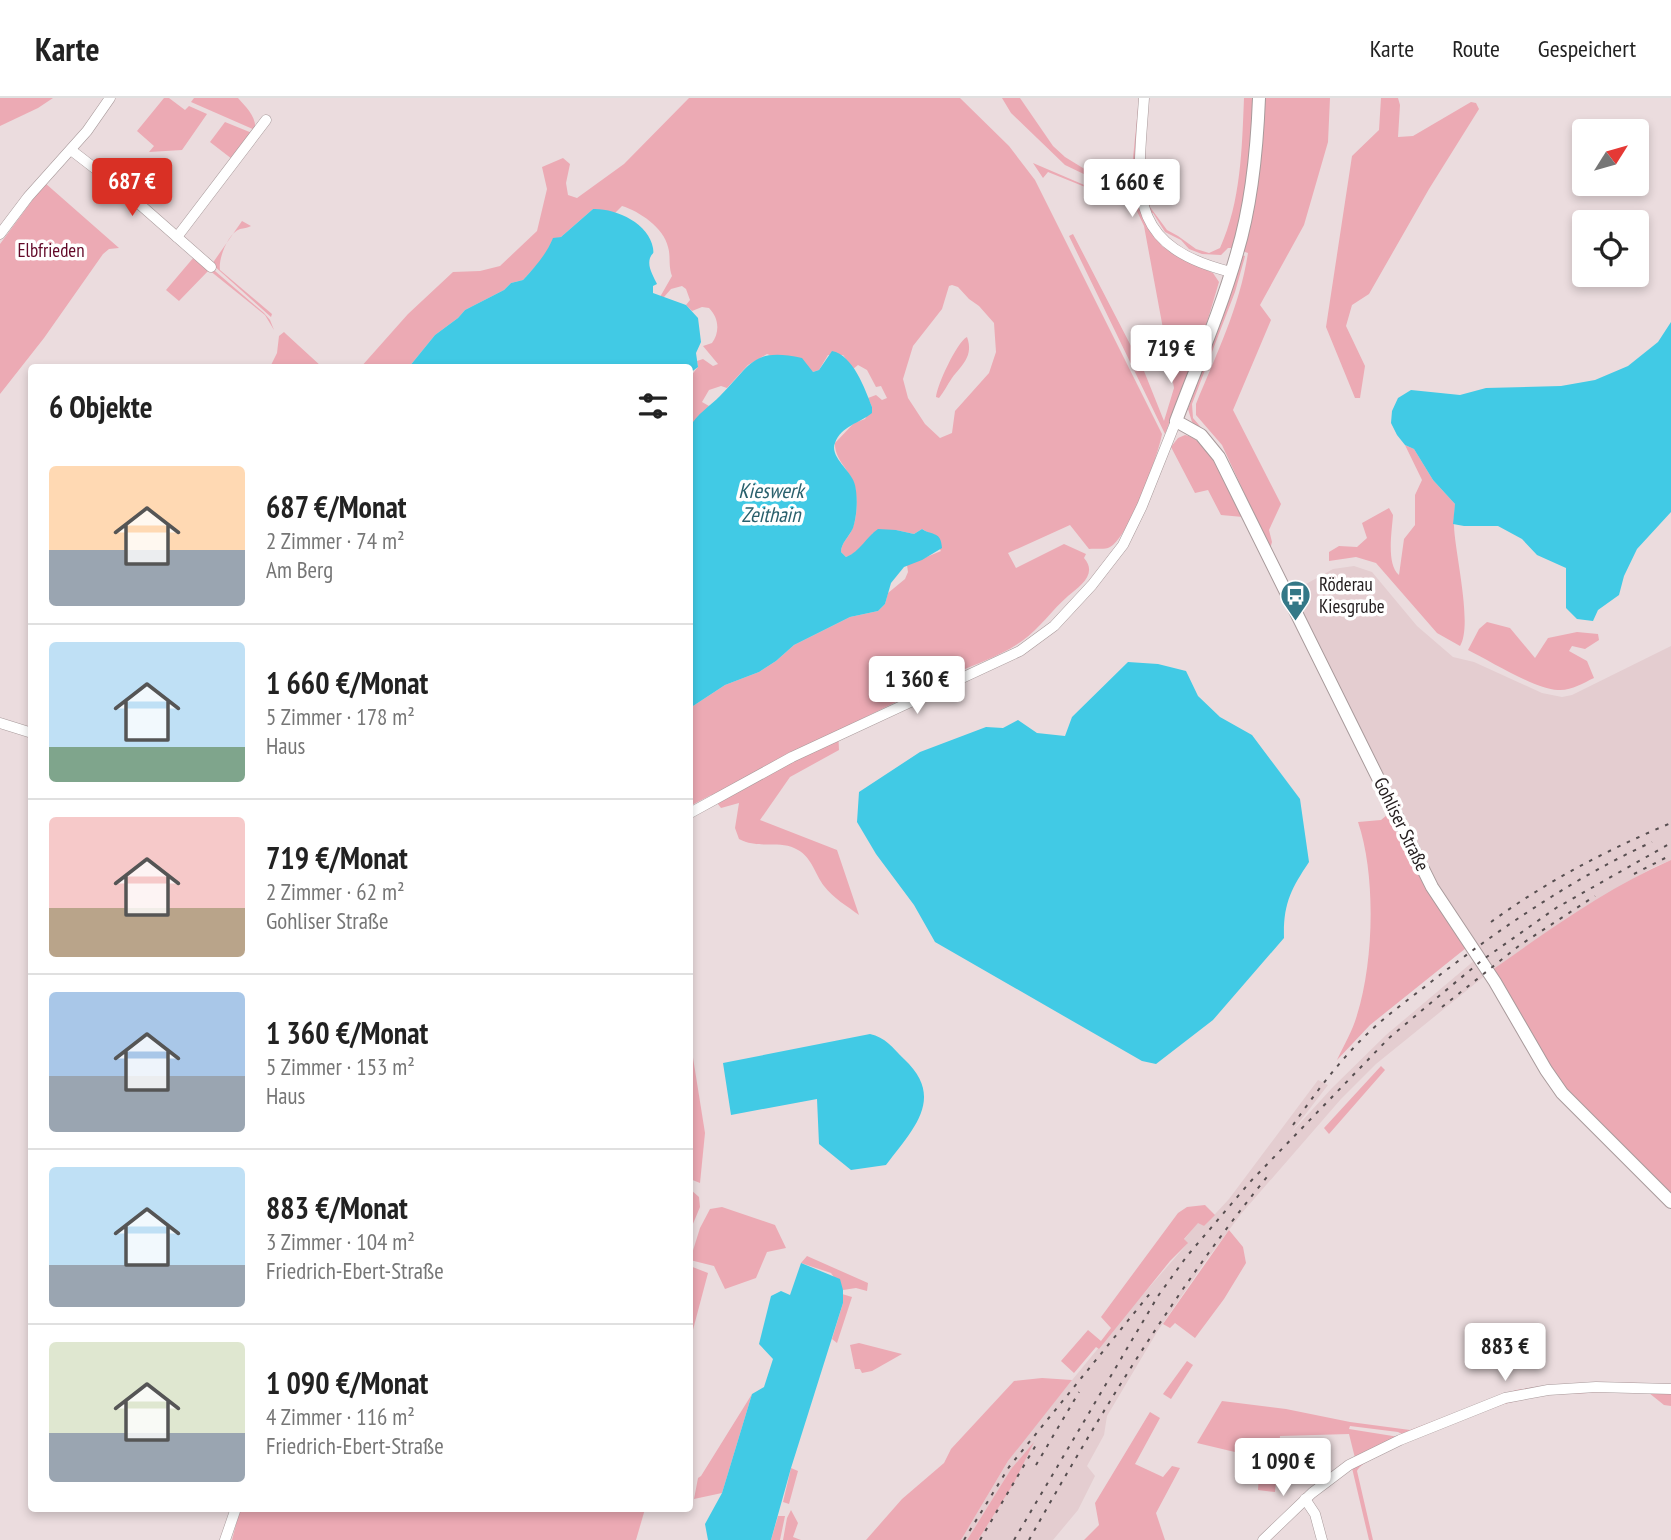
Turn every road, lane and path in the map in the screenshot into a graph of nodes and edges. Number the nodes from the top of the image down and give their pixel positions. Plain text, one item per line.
1 (110, 98) edge
2 (1144, 98) edge
3 (1259, 98) edge
4 (267, 120) dead end
5 (71, 150) junction
6 (0, 234) edge
7 (177, 237) junction
8 (211, 267) dead end
9 (1231, 272) junction
10 (1176, 421) junction
11 (0, 723) edge
12 (28, 732) edge
13 (693, 811) edge
14 (1671, 1202) edge
15 (1671, 1389) edge
16 (1305, 1499) junction
17 (235, 1512) edge
18 (1269, 1533) edge
19 (225, 1540) edge
20 (1322, 1540) edge

1 - 5 street
2 - 9 street
3 - 9 main road
4 - 7 street
5 - 6 street
5 - 7 street
7 - 8 street
9 - 10 main road
10 - 13 street
10 - 14 main road, Gohliser Straße
11 - 12 street
15 - 16 street
16 - 18 street
16 - 20 street
17 - 19 street

